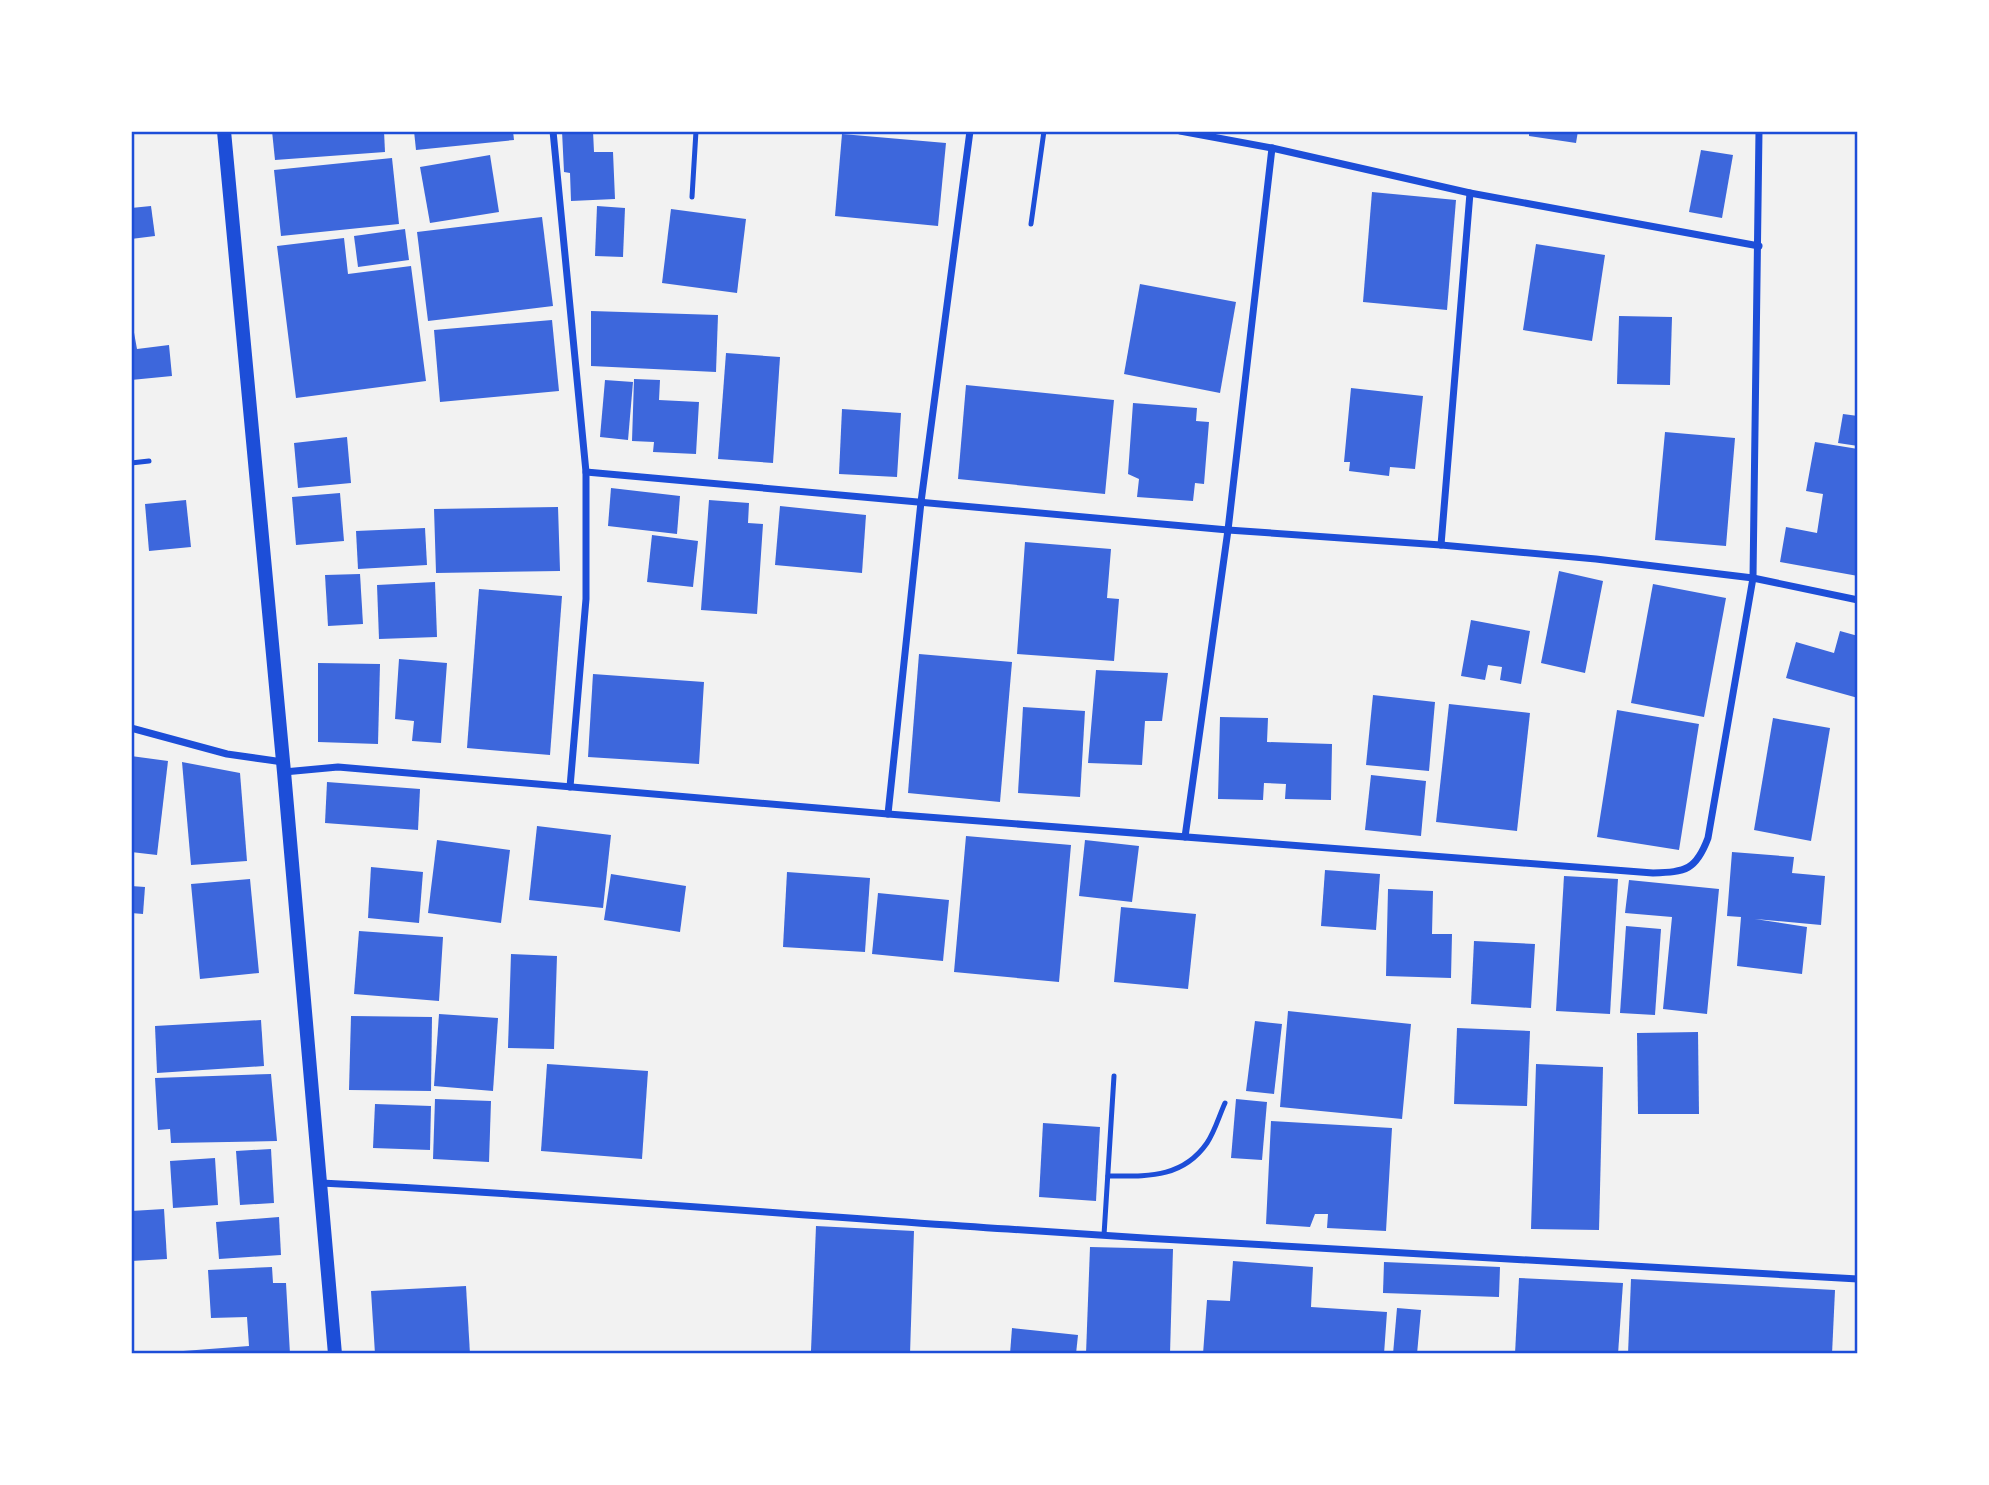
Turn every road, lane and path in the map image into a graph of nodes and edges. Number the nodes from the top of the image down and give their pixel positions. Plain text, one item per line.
1 (224, 131) edge
2 (553, 131) edge
3 (696, 131) edge
4 (970, 131) edge
5 (1044, 131) edge
6 (1181, 131) edge
7 (1759, 131) edge
8 (1272, 148) junction
9 (1470, 193) junction
10 (692, 197) dead end
11 (1031, 224) dead end
12 (1759, 246) junction
13 (149, 461) dead end
14 (131, 463) edge
15 (586, 472) junction
16 (921, 502) junction
17 (1228, 530) junction
18 (1441, 545) junction
19 (1753, 578) junction
20 (1858, 600) edge
21 (131, 728) edge
22 (284, 767) junction
23 (570, 787) junction
24 (888, 814) junction
25 (1185, 837) junction
26 (1114, 1076) dead end
27 (1225, 1103) dead end
28 (1108, 1176) junction
29 (321, 1183) junction
30 (1104, 1235) junction
31 (1858, 1279) edge
32 (335, 1354) edge

1 - 22 main road
2 - 15 street
3 - 10 lane
4 - 16 street
5 - 11 lane
6 - 8 street
7 - 12 street
8 - 9 street
8 - 17 street
9 - 12 street
9 - 18 street
12 - 19 street
13 - 14 lane
15 - 16 street
15 - 23 street
16 - 17 street
16 - 24 street
17 - 18 street
17 - 25 street
18 - 19 street
19 - 20 street
19 - 25 street
21 - 22 street
22 - 23 street
22 - 29 main road
23 - 24 street
24 - 25 street
26 - 28 lane
27 - 28 lane
28 - 30 lane
29 - 30 street
29 - 32 main road
30 - 31 street

